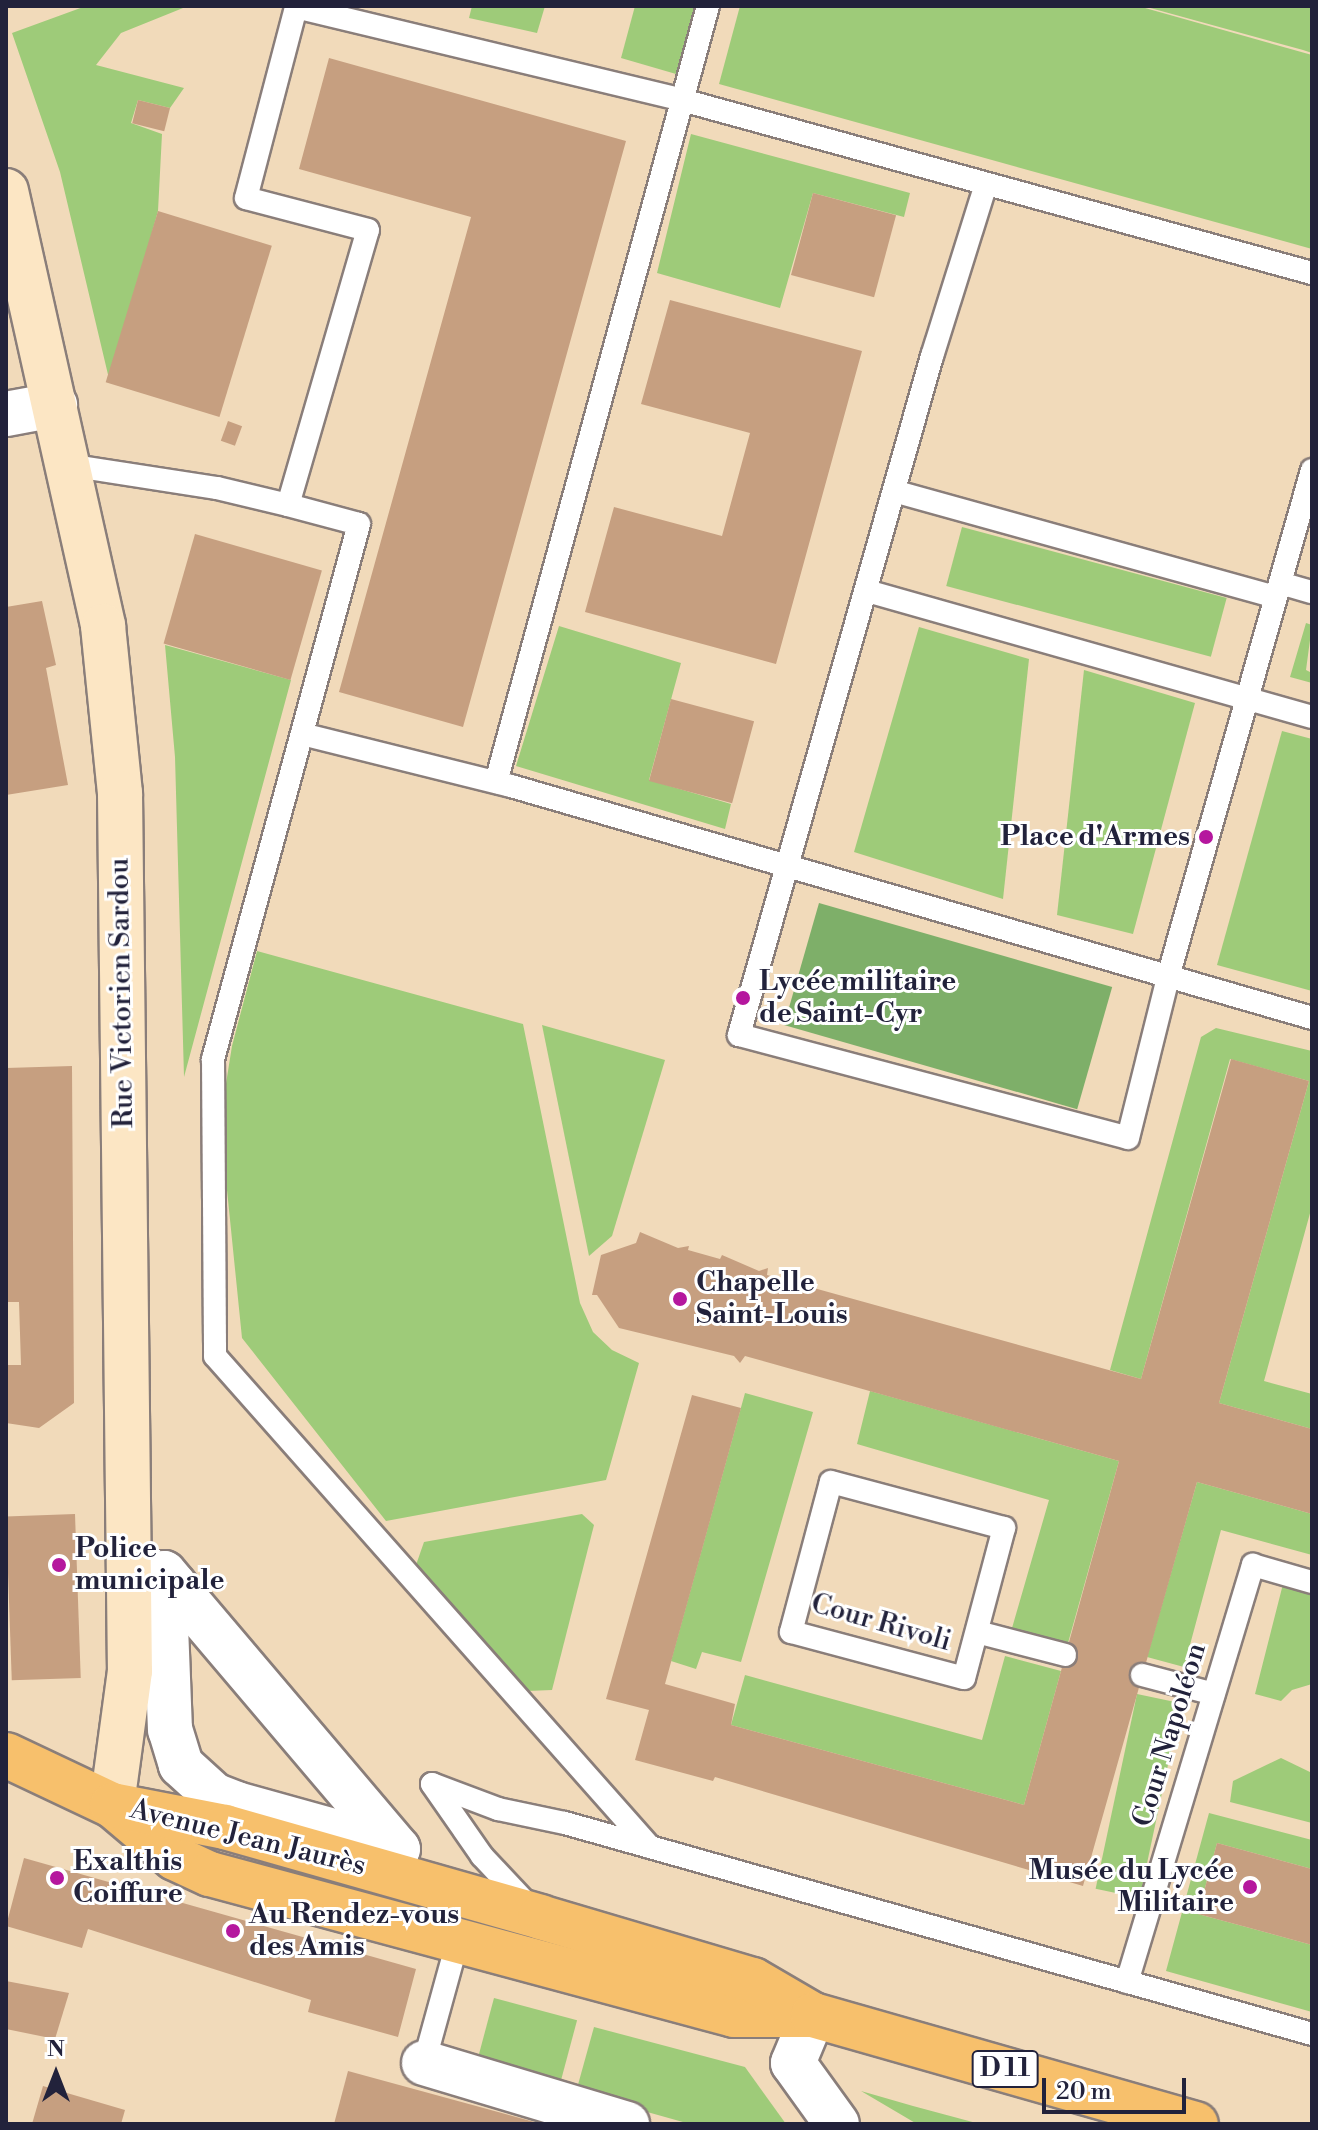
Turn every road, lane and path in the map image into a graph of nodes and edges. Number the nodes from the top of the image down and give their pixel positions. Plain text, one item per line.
1 (708, 6) edge
2 (682, 100) junction
3 (986, 184) junction
4 (6, 191) edge
5 (1312, 273) edge
6 (55, 405) junction
7 (6, 414) edge
8 (68, 465) junction
9 (1312, 470) edge
10 (897, 492) junction
11 (288, 505) junction
12 (1278, 590) junction
13 (867, 591) junction
14 (1312, 592) edge
15 (1247, 699) junction
16 (1312, 717) edge
17 (302, 734) junction
18 (496, 782) junction
19 (786, 869) junction
20 (1168, 977) junction
21 (1312, 1018) edge
22 (164, 1573) joint
23 (1312, 1582) edge
24 (977, 1632) junction
25 (1065, 1655) dead end
26 (1142, 1675) dead end
27 (1214, 1694) junction
28 (6, 1755) edge
29 (112, 1805) junction
30 (650, 1847) junction
31 (540, 1917) junction
32 (457, 1943) junction
33 (1127, 1982) junction
34 (813, 2015) junction
35 (1312, 2034) edge
36 (424, 2063) joint
37 (627, 2124) edge
38 (837, 2124) edge
39 (1196, 2124) edge

1 - 2 lane
2 - 3 lane
2 - 11 lane
2 - 18 lane
3 - 5 lane
3 - 10 lane
4 - 6 street, Rue Victorien Sardou
6 - 7 street
6 - 8 street, Rue Victorien Sardou
8 - 11 lane
8 - 29 street, Rue Victorien Sardou
9 - 12 lane
10 - 12 lane
10 - 13 lane
11 - 17 lane
12 - 14 lane
12 - 15 lane
13 - 15 lane
13 - 19 lane
15 - 16 lane
15 - 20 lane
17 - 18 lane
17 - 30 lane
18 - 19 lane
19 - 20 lane
19 - 20 lane
20 - 21 lane
22 - 22 street
23 - 27 lane, Cour Napoléon
24 - 24 lane, Cour Rivoli
24 - 25 lane
26 - 27 lane
27 - 33 lane, Cour Napoléon
28 - 29 main road, D 11
29 - 31 main road, Avenue Jean Jaurès / D 11
29 - 32 main road, Avenue Jean Jaurès / D 11
30 - 31 lane
30 - 33 lane
31 - 34 main road, Avenue Jean Jaurès / D 11
32 - 34 main road, Avenue Jean Jaurès / D 11
32 - 36 lane
33 - 35 lane
34 - 38 street
34 - 39 main road, Avenue Jean Jaurès / D 11
36 - 37 street

